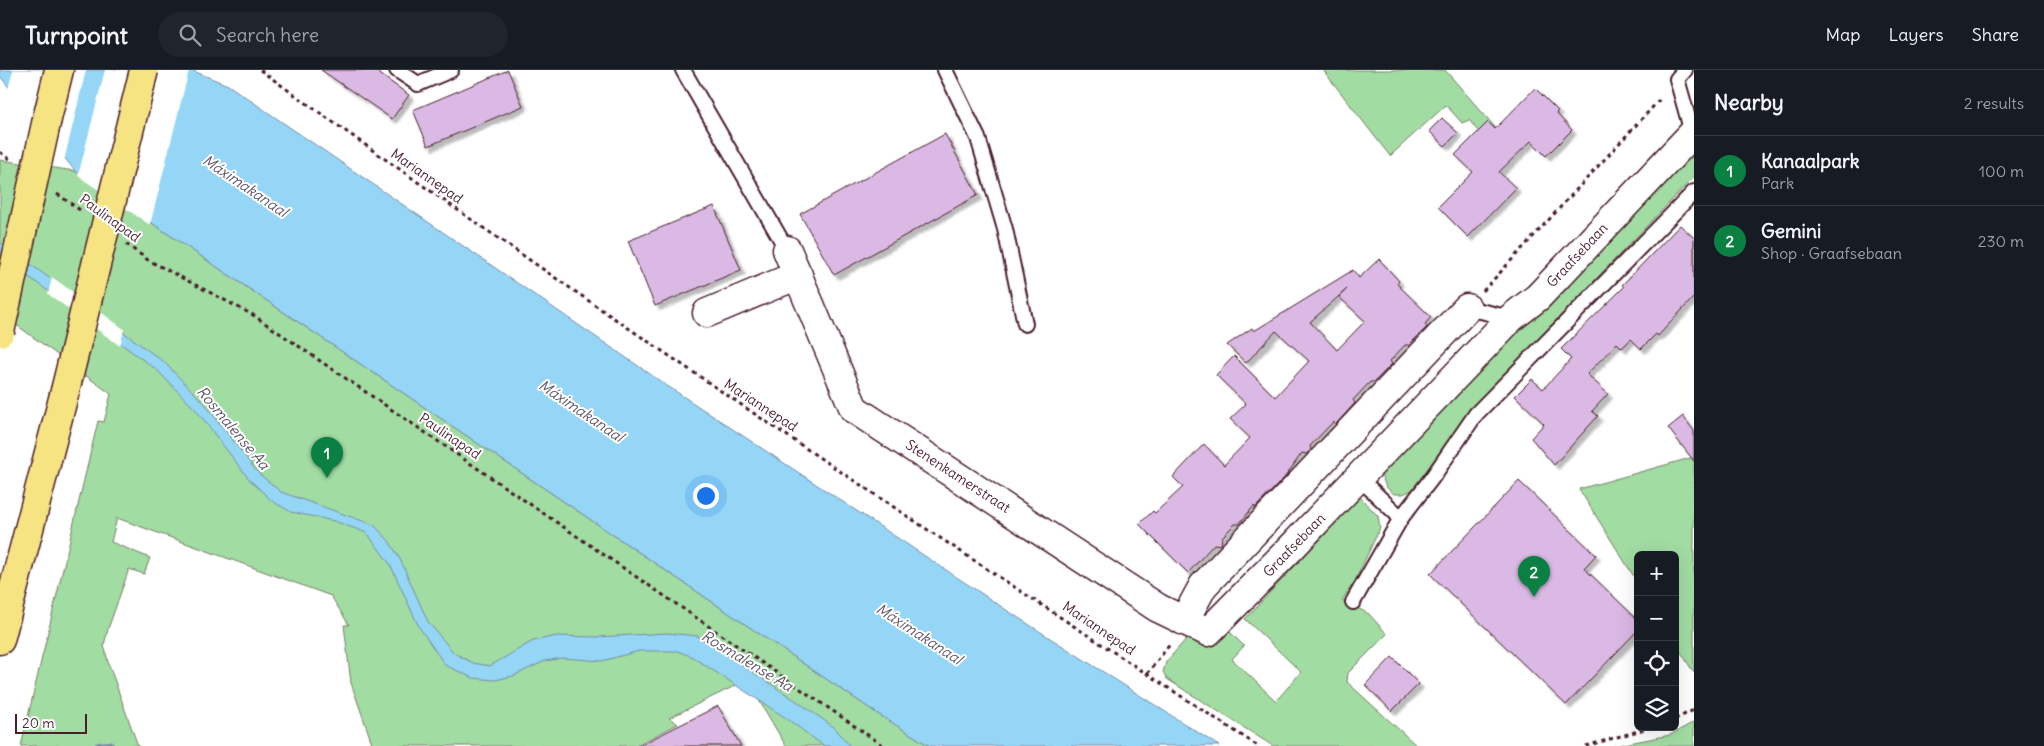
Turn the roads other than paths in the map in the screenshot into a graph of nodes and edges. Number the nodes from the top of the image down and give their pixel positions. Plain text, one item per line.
1 (60, 70) edge
2 (144, 70) edge
3 (397, 70) edge
4 (451, 70) edge
5 (684, 70) edge
6 (946, 70) edge
7 (1681, 75) edge
8 (1693, 134) edge
9 (1694, 192) edge
10 (788, 250) joint
11 (798, 275) junction
12 (1467, 308) joint
13 (706, 313) dead end
14 (1511, 318) junction
15 (1025, 324) dead end
16 (0, 332) edge
17 (1359, 478) junction
18 (1401, 518) junction
19 (1353, 602) dead end
20 (1184, 621) junction
21 (0, 640) edge

1 - 16 highway, bridge
2 - 21 highway, bridge
3 - 4 lane
5 - 10 lane
6 - 15 lane
7 - 8 lane, Graafsebaan
8 - 14 street, Graafsebaan
9 - 18 lane
10 - 11 street, Stenenkamerstraat
11 - 13 street
11 - 20 street, Stenenkamerstraat
12 - 14 lane
12 - 20 street
14 - 17 street, Graafsebaan
17 - 18 lane
17 - 20 street, Graafsebaan
18 - 19 lane

